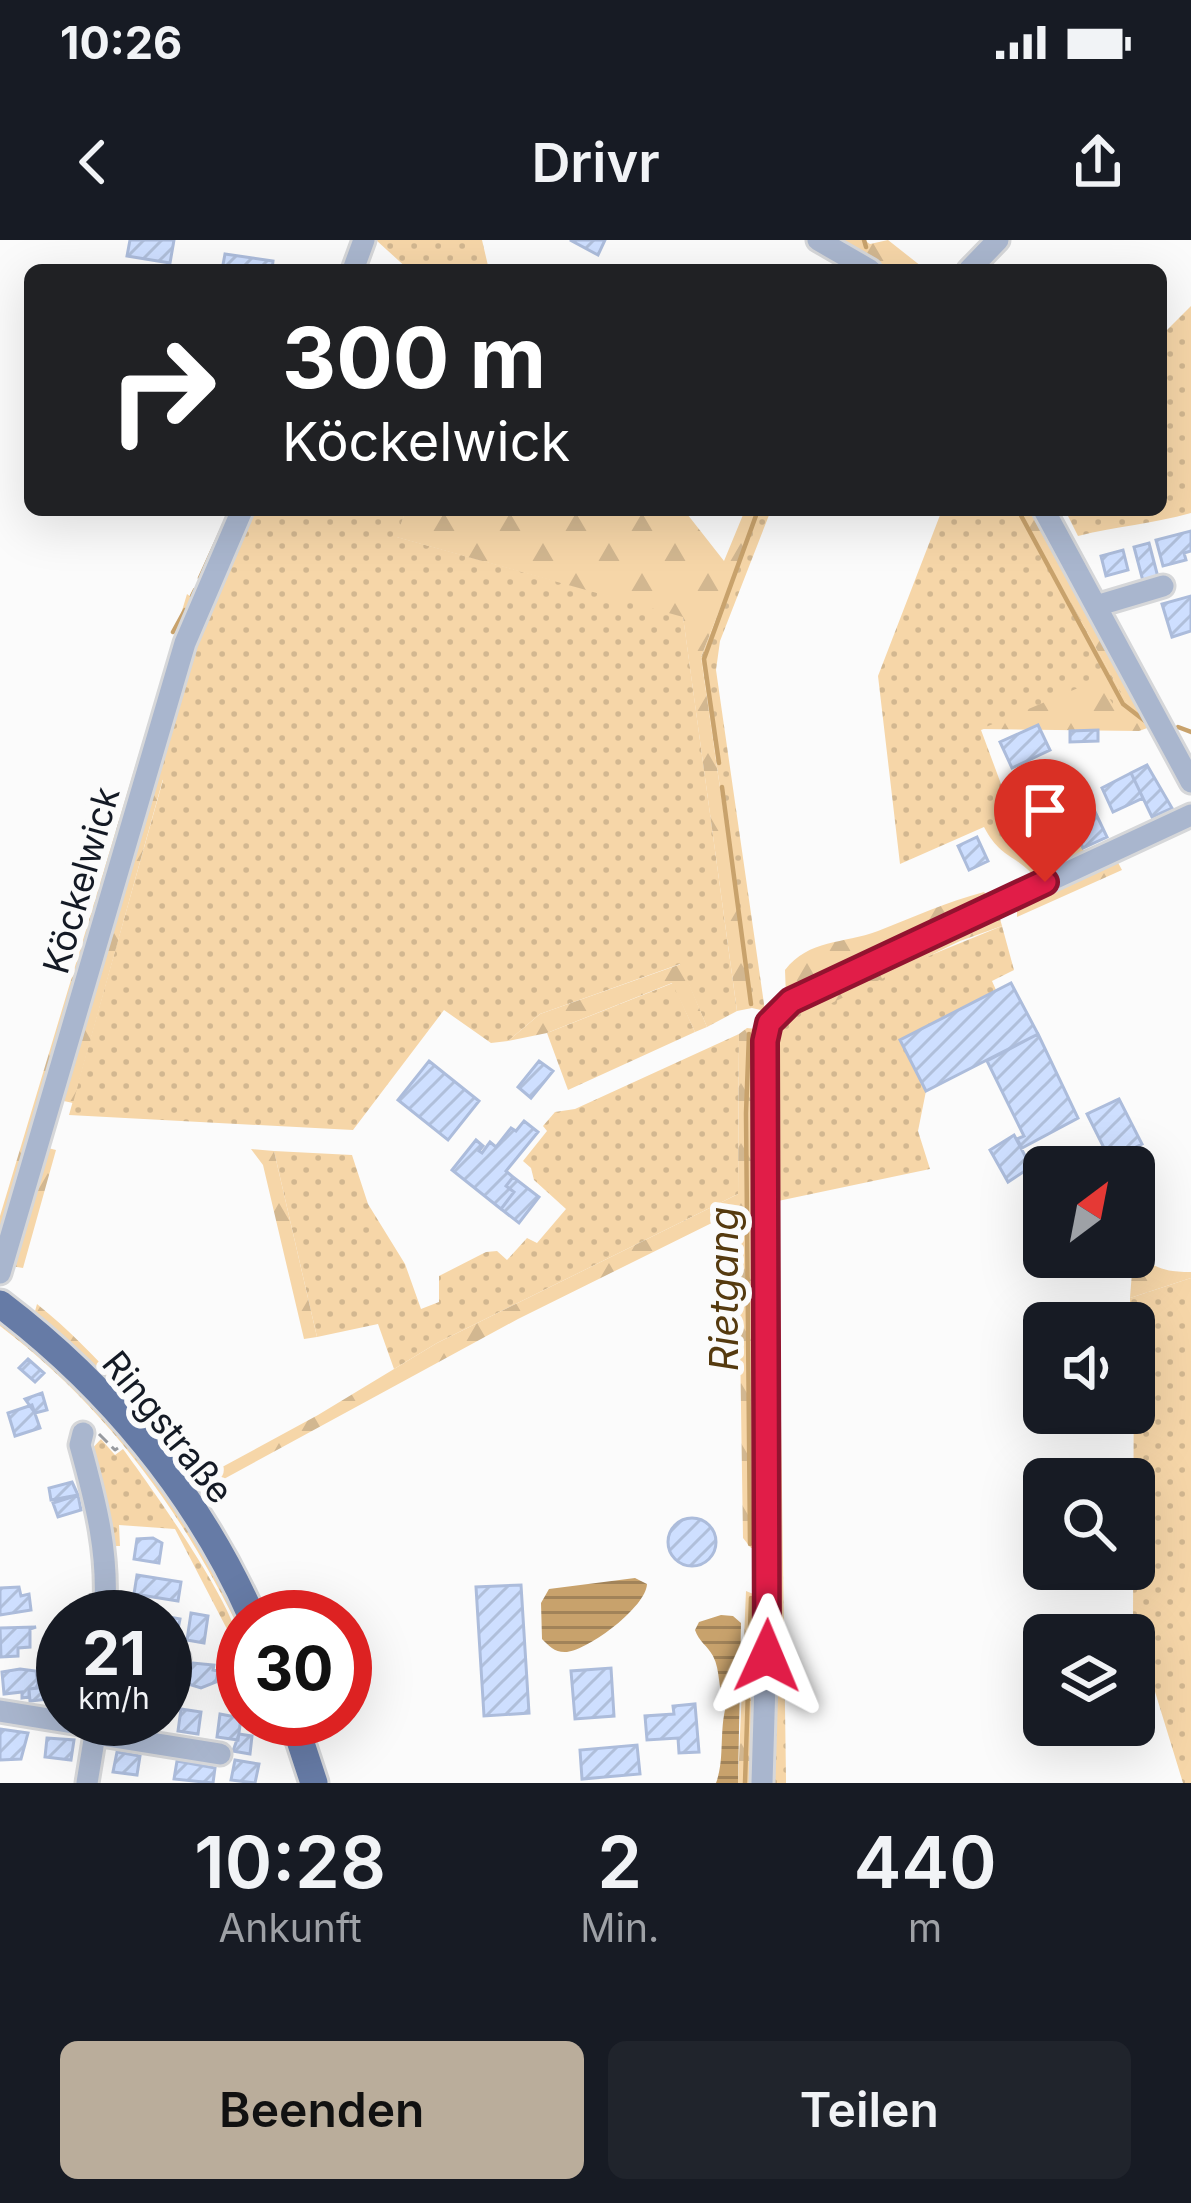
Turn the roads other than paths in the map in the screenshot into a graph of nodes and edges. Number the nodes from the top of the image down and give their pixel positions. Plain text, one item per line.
1 (818, 240) edge
2 (998, 240) edge
3 (860, 264) edge
4 (975, 264) edge
5 (239, 516) edge
6 (1047, 516) edge
7 (1163, 586) dead end
8 (1096, 606) junction
9 (1191, 782) edge
10 (1191, 815) edge
11 (0, 1273) edge
12 (0, 1304) edge
13 (83, 1433) dead end
14 (105, 1590) edge
15 (238, 1590) edge
16 (0, 1711) edge
17 (36, 1717) edge
18 (92, 1746) edge
19 (184, 1746) edge
20 (302, 1746) edge
21 (220, 1754) dead end
22 (87, 1783) edge
23 (314, 1783) edge
24 (762, 1783) edge

1 - 3 street
2 - 4 street
5 - 11 street, Köckelwick
6 - 8 street
7 - 8 street
8 - 9 street
10 - 24 street
12 - 15 main road, Ringstraße
13 - 14 street
16 - 17 street
18 - 22 street
19 - 21 street
20 - 23 main road

